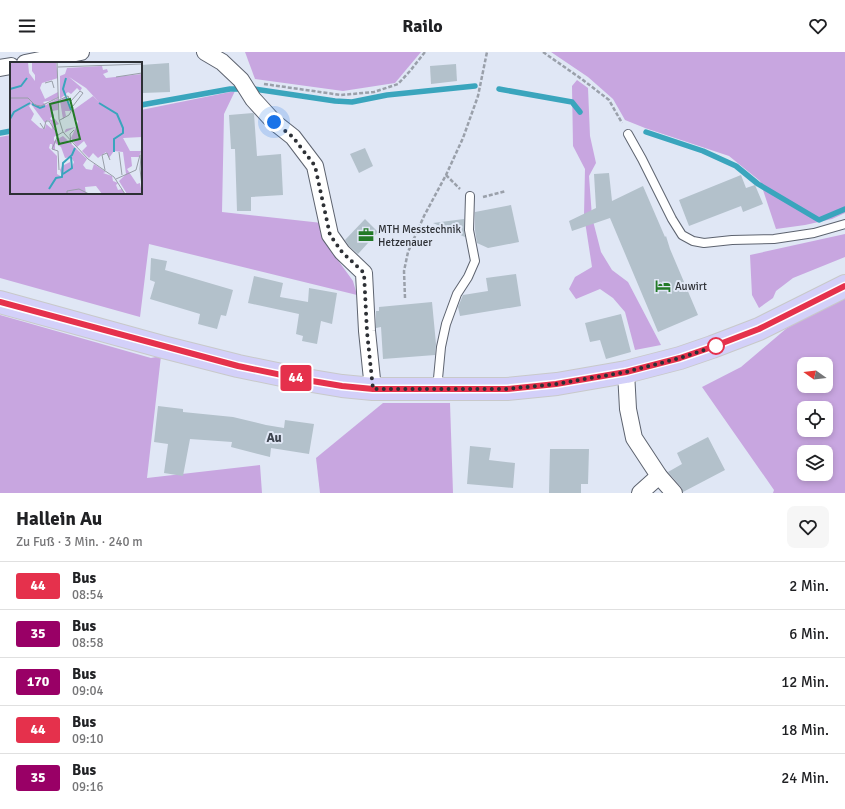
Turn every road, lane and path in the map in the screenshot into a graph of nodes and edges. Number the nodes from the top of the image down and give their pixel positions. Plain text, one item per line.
1 (81, 52) edge
2 (206, 52) edge
3 (425, 52) edge
4 (487, 52) edge
5 (543, 52) edge
6 (43, 55) edge
7 (27, 62) edge
8 (10, 66) edge
9 (0, 68) edge
10 (241, 80) junction
11 (628, 134) joint
12 (470, 196) dead end
13 (845, 224) edge
14 (845, 286) edge
15 (405, 298) dead end
16 (0, 302) edge
17 (626, 372) junction
18 (373, 389) junction
19 (437, 389) junction
20 (658, 476) junction
21 (640, 493) edge
22 (674, 493) edge

1 - 6 street
2 - 10 street
3 - 10 path
4 - 15 path
5 - 11 path
6 - 7 street
8 - 9 street
10 - 18 street
11 - 13 lane
12 - 19 lane
14 - 17 main road
16 - 18 main road
17 - 19 main road
17 - 20 street
18 - 19 main road
20 - 21 street
20 - 22 street

